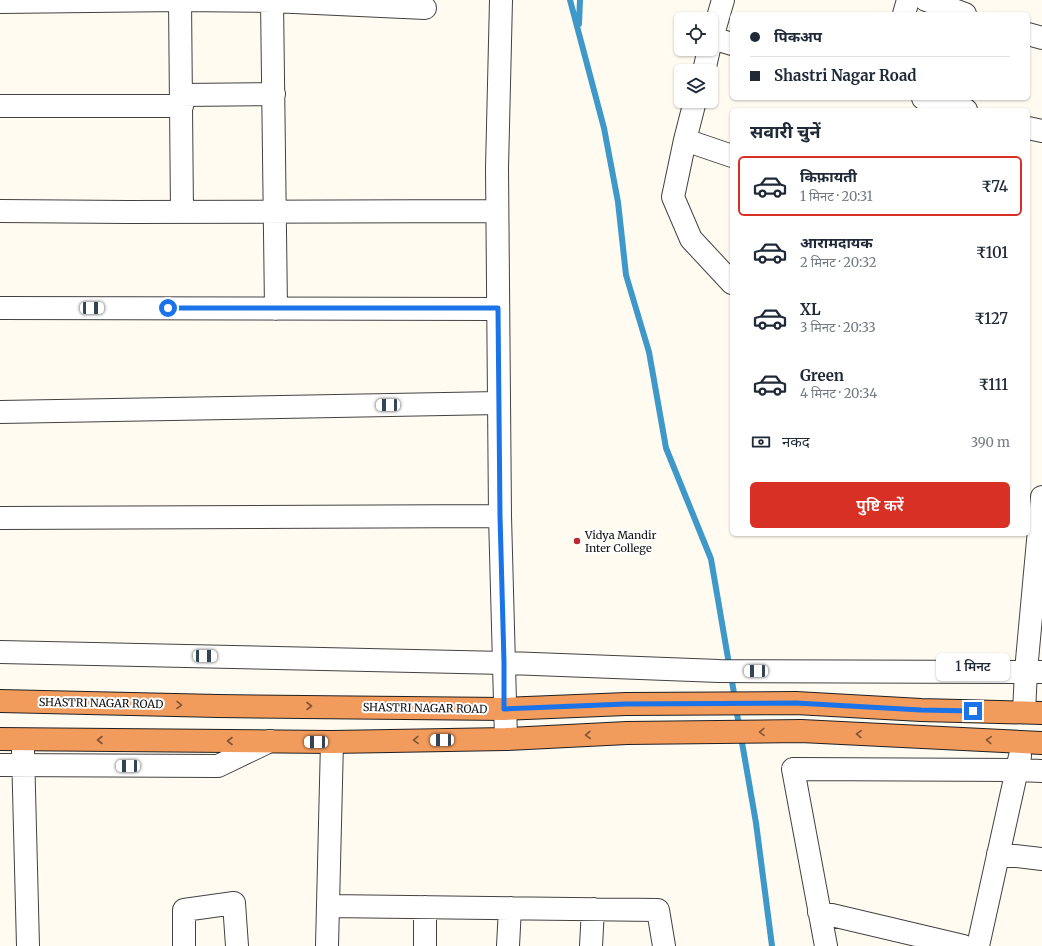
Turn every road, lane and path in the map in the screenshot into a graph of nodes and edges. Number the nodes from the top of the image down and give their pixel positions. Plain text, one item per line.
1 (180, 0) edge
2 (501, 0) edge
3 (723, 0) edge
4 (908, 0) edge
5 (926, 0) edge
6 (272, 1) junction
7 (0, 2) edge
8 (425, 8) dead end
9 (905, 12) edge
10 (959, 12) edge
11 (718, 31) edge
12 (1030, 35) edge
13 (1042, 38) edge
14 (274, 94) junction
15 (930, 100) edge
16 (182, 101) junction
17 (0, 106) edge
18 (694, 108) edge
19 (959, 108) edge
20 (1030, 129) edge
21 (1042, 132) edge
22 (685, 140) junction
23 (730, 155) edge
24 (0, 211) edge
25 (497, 211) junction
26 (182, 212) junction
27 (275, 212) junction
28 (730, 281) edge
29 (0, 308) edge
30 (276, 308) junction
31 (498, 308) junction
32 (499, 403) junction
33 (0, 412) edge
34 (1042, 497) edge
35 (500, 516) junction
36 (0, 518) edge
37 (0, 652) edge
38 (504, 663) junction
39 (1034, 672) edge
40 (0, 701) edge
41 (504, 709) junction
42 (1033, 713) edge
43 (506, 738) junction
44 (0, 739) edge
45 (23, 739) junction
46 (270, 741) junction
47 (332, 742) junction
48 (1032, 742) edge
49 (0, 765) edge
50 (23, 765) junction
51 (1018, 770) junction
52 (1042, 771) edge
53 (998, 854) junction
54 (1042, 859) edge
55 (328, 906) junction
56 (426, 907) junction
57 (510, 908) junction
58 (593, 909) junction
59 (819, 912) junction
60 (907, 940) edge
61 (28, 946) edge
62 (184, 946) edge
63 (238, 946) edge
64 (327, 946) edge
65 (425, 946) edge
66 (508, 946) edge
67 (591, 946) edge
68 (664, 946) edge
69 (826, 946) edge
70 (963, 946) edge
71 (978, 946) edge

1 - 6 street
1 - 7 street
1 - 16 street
2 - 25 street
3 - 11 street
4 - 9 street
5 - 10 street
6 - 8 street
6 - 14 street
12 - 13 street
14 - 16 street
14 - 27 street
15 - 19 street
16 - 17 street
16 - 26 street
18 - 22 street
20 - 21 street
22 - 23 street
22 - 28 street
24 - 26 street
25 - 27 street
25 - 31 street
26 - 27 street
27 - 30 street
29 - 30 street
30 - 31 street
31 - 32 street
32 - 33 street
32 - 35 street
34 - 39 street
35 - 36 street
35 - 38 street
37 - 38 street
38 - 39 street
38 - 41 street
39 - 42 street
40 -> 41 highway, SHASTRI NAGAR ROAD
41 - 42 highway, SHASTRI NAGAR ROAD
41 - 43 street
42 - 48 highway
43 -> 47 highway
48 -> 43 highway
44 - 45 highway
46 -> 45 highway
45 - 50 street
46 - 47 highway
46 - 50 street
47 - 55 street
48 - 51 street
49 - 50 street
50 - 61 street
51 - 52 street
51 - 53 street
51 - 59 street
53 - 54 street
53 - 71 street
55 - 56 street
55 - 64 street
56 - 57 street
56 - 65 street
57 - 58 street
57 - 66 street
58 - 67 street
58 - 68 street
59 - 60 street
59 - 69 street
60 - 70 street
62 - 63 street

